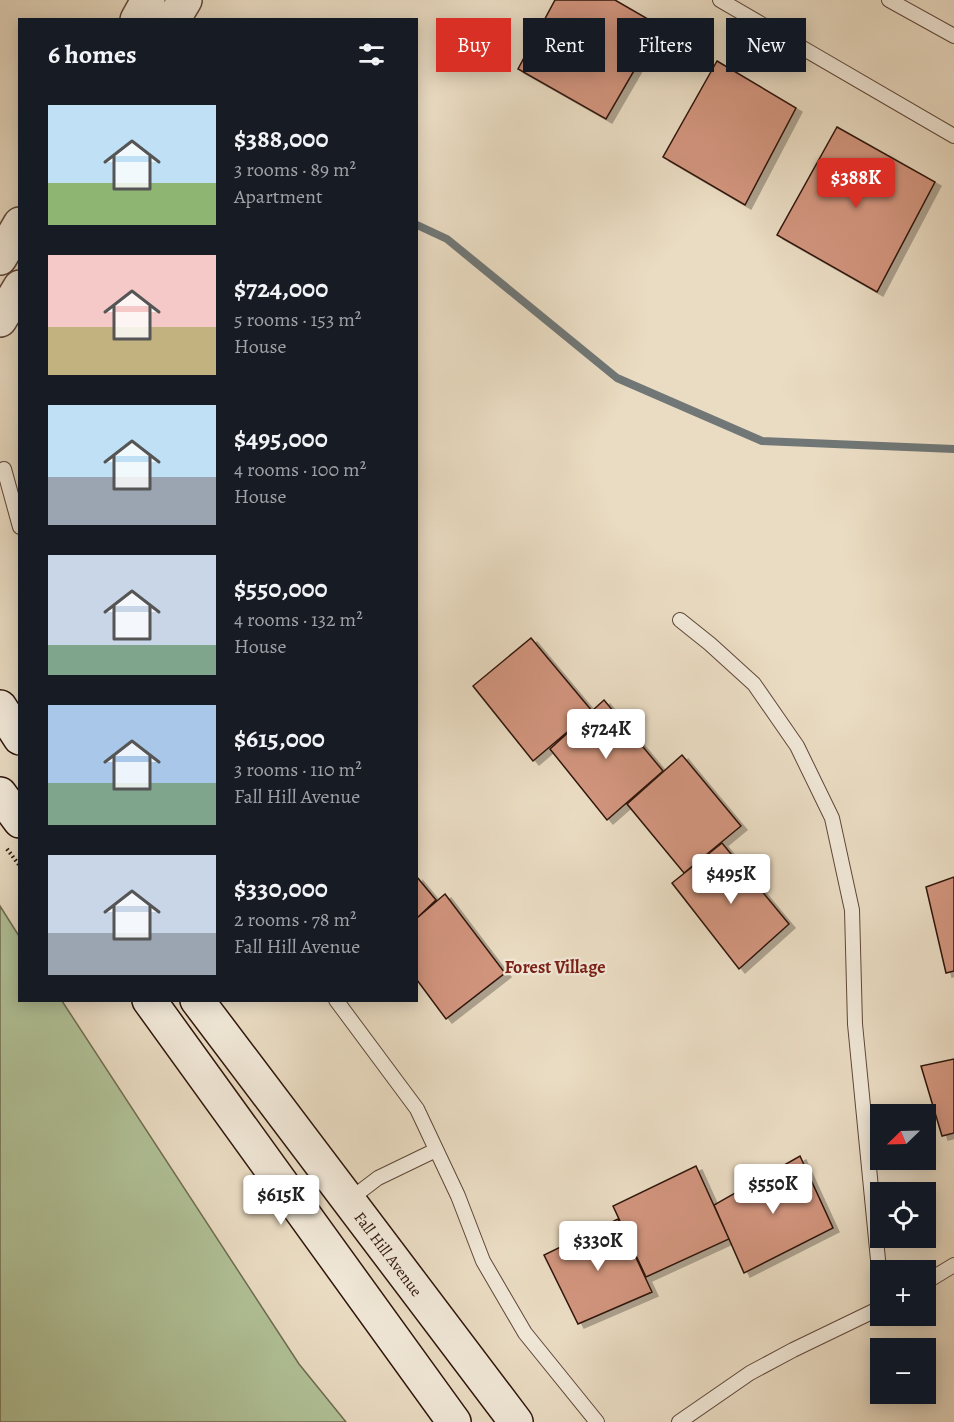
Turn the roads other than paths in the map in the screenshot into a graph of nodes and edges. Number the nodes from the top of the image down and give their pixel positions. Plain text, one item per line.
1 (148, 0) edge
2 (185, 0) edge
3 (720, 0) edge
4 (889, 0) edge
5 (138, 18) edge
6 (174, 18) edge
7 (954, 36) edge
8 (954, 136) edge
9 (18, 227) edge
10 (0, 258) edge
11 (18, 289) edge
12 (0, 320) edge
13 (4, 470) dead end
14 (18, 520) edge
15 (680, 620) dead end
16 (0, 707) edge
17 (0, 735) edge
18 (18, 735) edge
19 (18, 759) edge
20 (0, 794) edge
21 (13, 834) edge
22 (150, 1002) edge
23 (199, 1002) edge
24 (337, 1002) edge
25 (436, 1150) junction
26 (349, 1200) junction
27 (878, 1260) edge
28 (954, 1264) edge
29 (936, 1276) edge
30 (870, 1313) edge
31 (454, 1422) edge
32 (516, 1422) edge
33 (597, 1422) edge
34 (679, 1422) edge

1 - 5 main road
2 - 6 main road
3 - 8 lane
4 - 7 lane
9 - 10 main road
11 - 12 main road
13 - 14 lane
15 - 27 lane
16 - 18 main road
17 - 19 main road
20 - 21 main road
22 - 31 main road
23 - 26 main road, Fall Hill Avenue
24 - 25 lane
25 - 26 lane
25 - 33 lane
26 - 32 main road, Fall Hill Avenue
28 - 29 lane
30 - 34 lane

